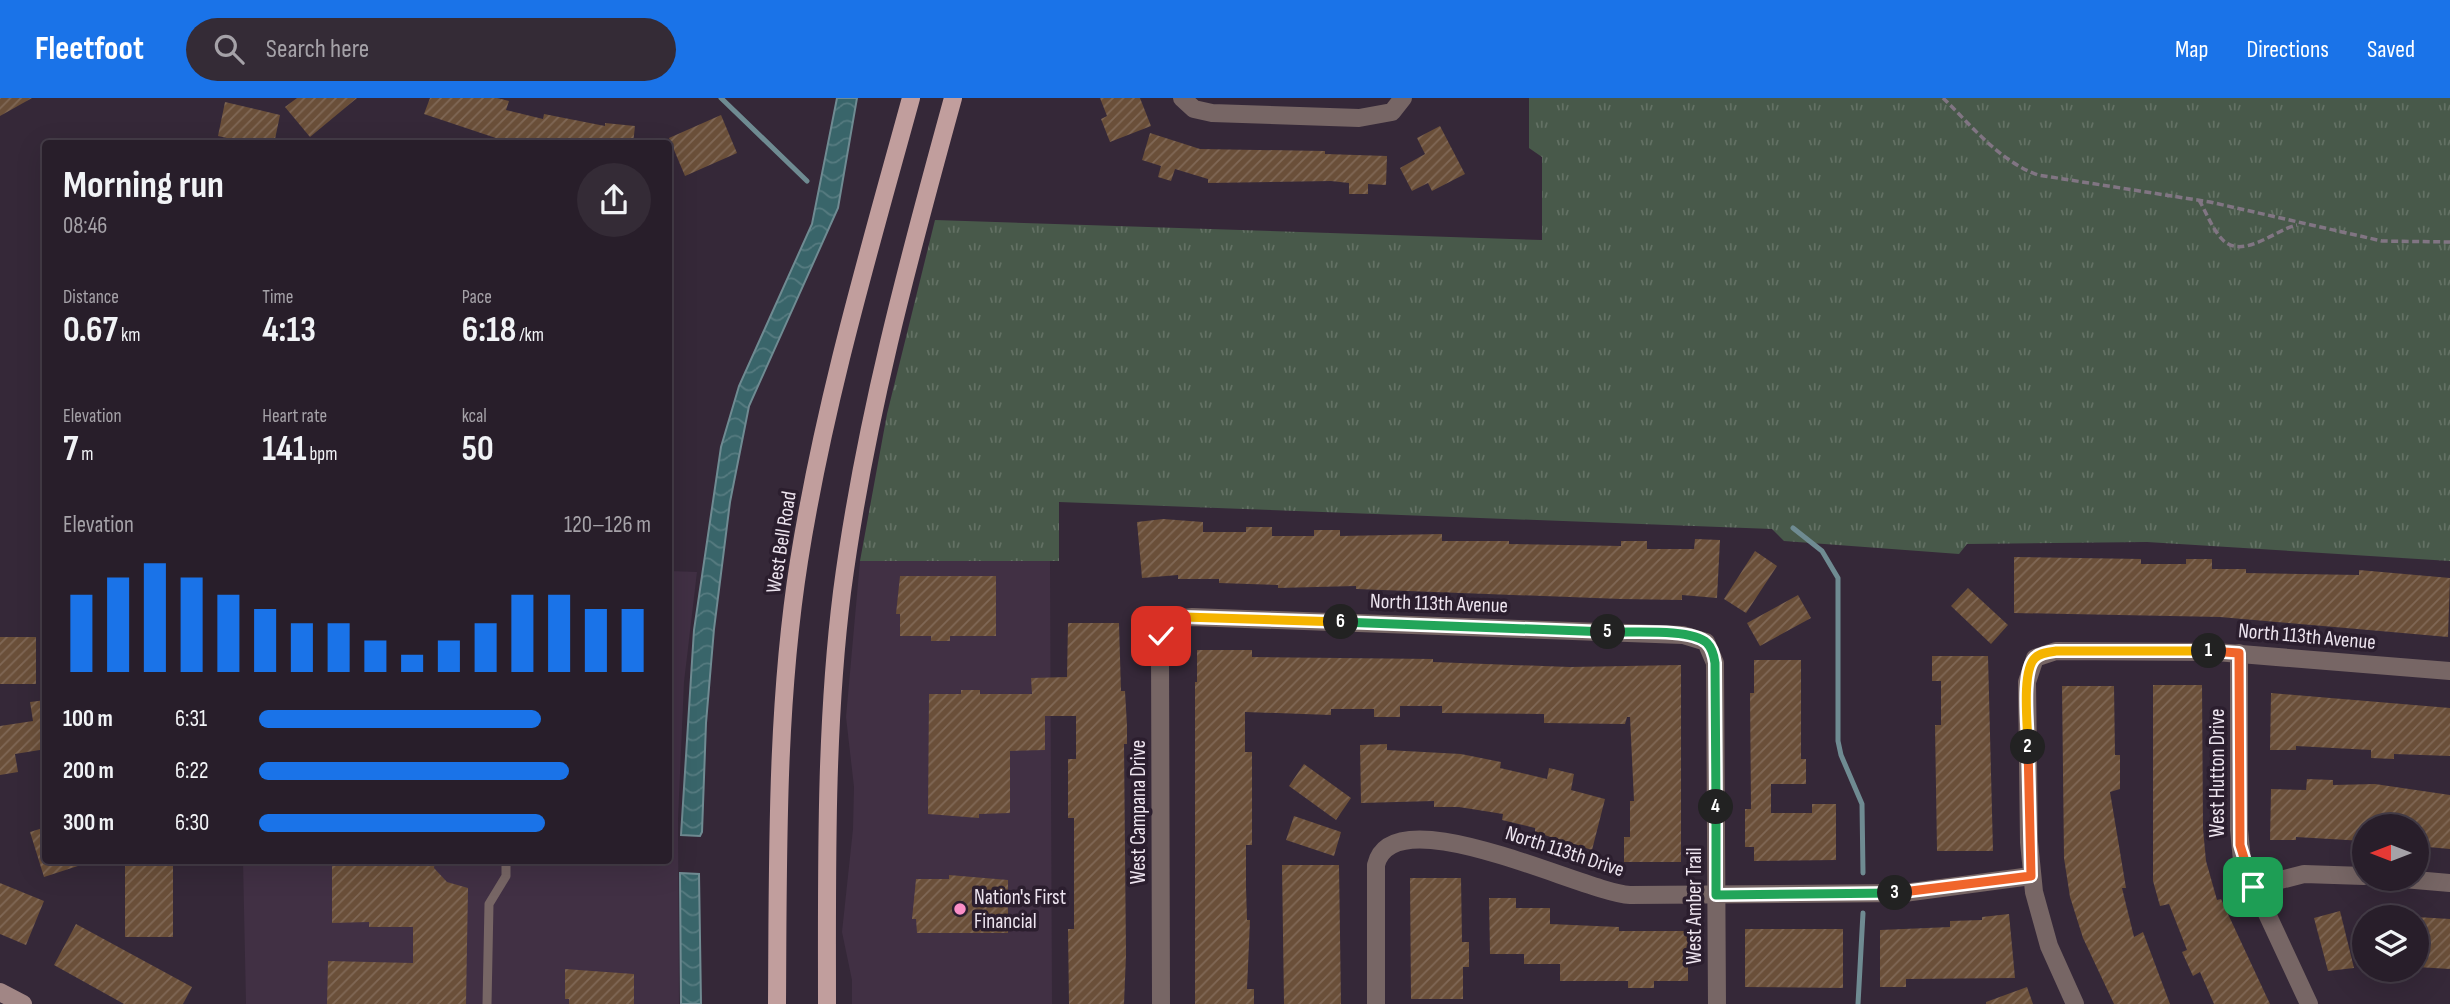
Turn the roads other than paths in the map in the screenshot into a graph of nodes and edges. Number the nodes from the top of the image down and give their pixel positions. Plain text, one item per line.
1 (911, 98) edge
2 (953, 98) edge
3 (1183, 99) edge
4 (1397, 105) edge
5 (1169, 622) joint
6 (1706, 642) joint
7 (2239, 653) junction
8 (2450, 671) edge
9 (506, 864) edge
10 (2031, 876) junction
11 (2352, 876) edge
12 (2429, 881) edge
13 (2450, 883) edge
14 (2253, 887) junction
15 (1716, 895) junction
16 (0, 992) edge
17 (23, 1004) edge
18 (487, 1004) edge
19 (777, 1004) edge
20 (827, 1004) edge
21 (1161, 1004) edge
22 (1376, 1004) edge
23 (1717, 1004) edge
24 (2075, 1004) edge
25 (2309, 1004) edge

1 - 19 main road, West Bell Road
2 - 20 main road
3 - 4 street
5 - 6 street, North 113th Avenue
5 - 21 street, West Campana Drive
6 - 15 street, West Amber Trail
7 - 8 street, North 113th Avenue
7 - 10 street, North 113th Avenue
7 - 14 street, West Hutton Drive
9 - 18 lane
10 - 15 street, North 113th Drive
10 - 24 street
11 - 14 street
12 - 13 street
14 - 25 street, West Hutton Drive
15 - 22 street, North 113th Drive
15 - 23 street, West Amber Trail
16 - 17 street

